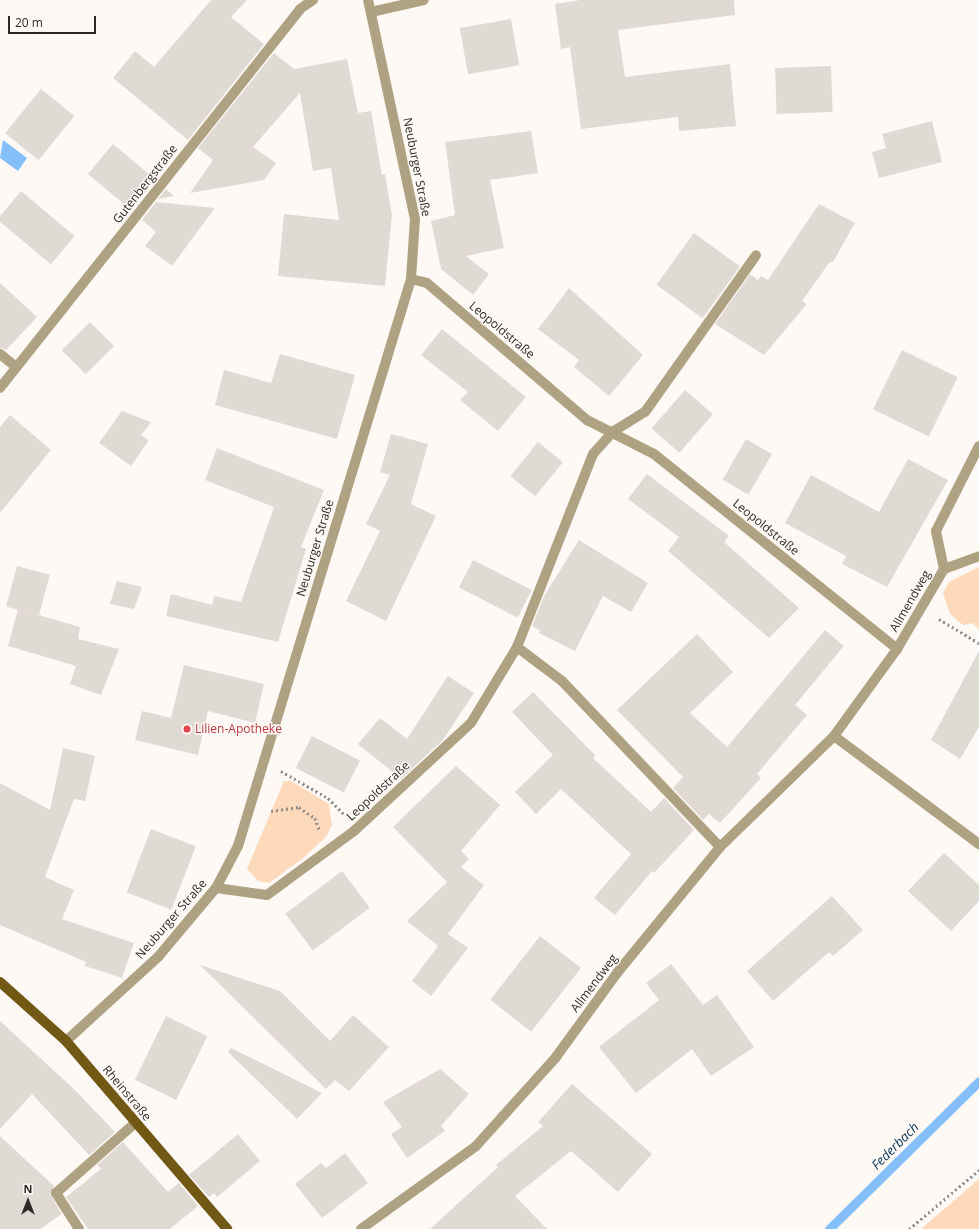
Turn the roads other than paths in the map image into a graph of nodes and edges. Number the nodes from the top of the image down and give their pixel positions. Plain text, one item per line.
1 (314, 0) edge
2 (368, 0) edge
3 (424, 0) edge
4 (371, 12) junction
5 (756, 255) dead end
6 (411, 279) junction
7 (0, 354) edge
8 (16, 367) junction
9 (0, 388) edge
10 (614, 431) junction
11 (979, 446) edge
12 (979, 556) edge
13 (944, 568) junction
14 (517, 647) junction
15 (897, 649) junction
16 (834, 736) junction
17 (979, 844) edge
18 (720, 847) junction
19 (216, 888) junction
20 (0, 982) edge
21 (66, 1041) junction
22 (135, 1123) junction
23 (79, 1229) edge
24 (227, 1229) edge
25 (362, 1229) edge

1 - 8 street, Gutenbergstraße
2 - 4 street, Neuburger Straße
3 - 4 street
4 - 6 street, Neuburger Straße
5 - 10 street, Leopoldstraße
6 - 10 street, Leopoldstraße
6 - 19 street, Neuburger Straße
7 - 8 street
8 - 9 street, Gutenbergstraße
10 - 14 street, Leopoldstraße
10 - 15 street, Leopoldstraße
11 - 13 street, Allmendweg
12 - 13 street
13 - 15 street, Allmendweg
14 - 18 street
14 - 19 street, Leopoldstraße
15 - 16 street, Allmendweg
16 - 17 street
16 - 18 street, Allmendweg
18 - 25 street, Allmendweg
19 - 21 street, Neuburger Straße
20 - 21 main road, Rheinstraße
21 - 22 main road, Rheinstraße
22 - 23 street
22 - 24 main road, Rheinstraße

